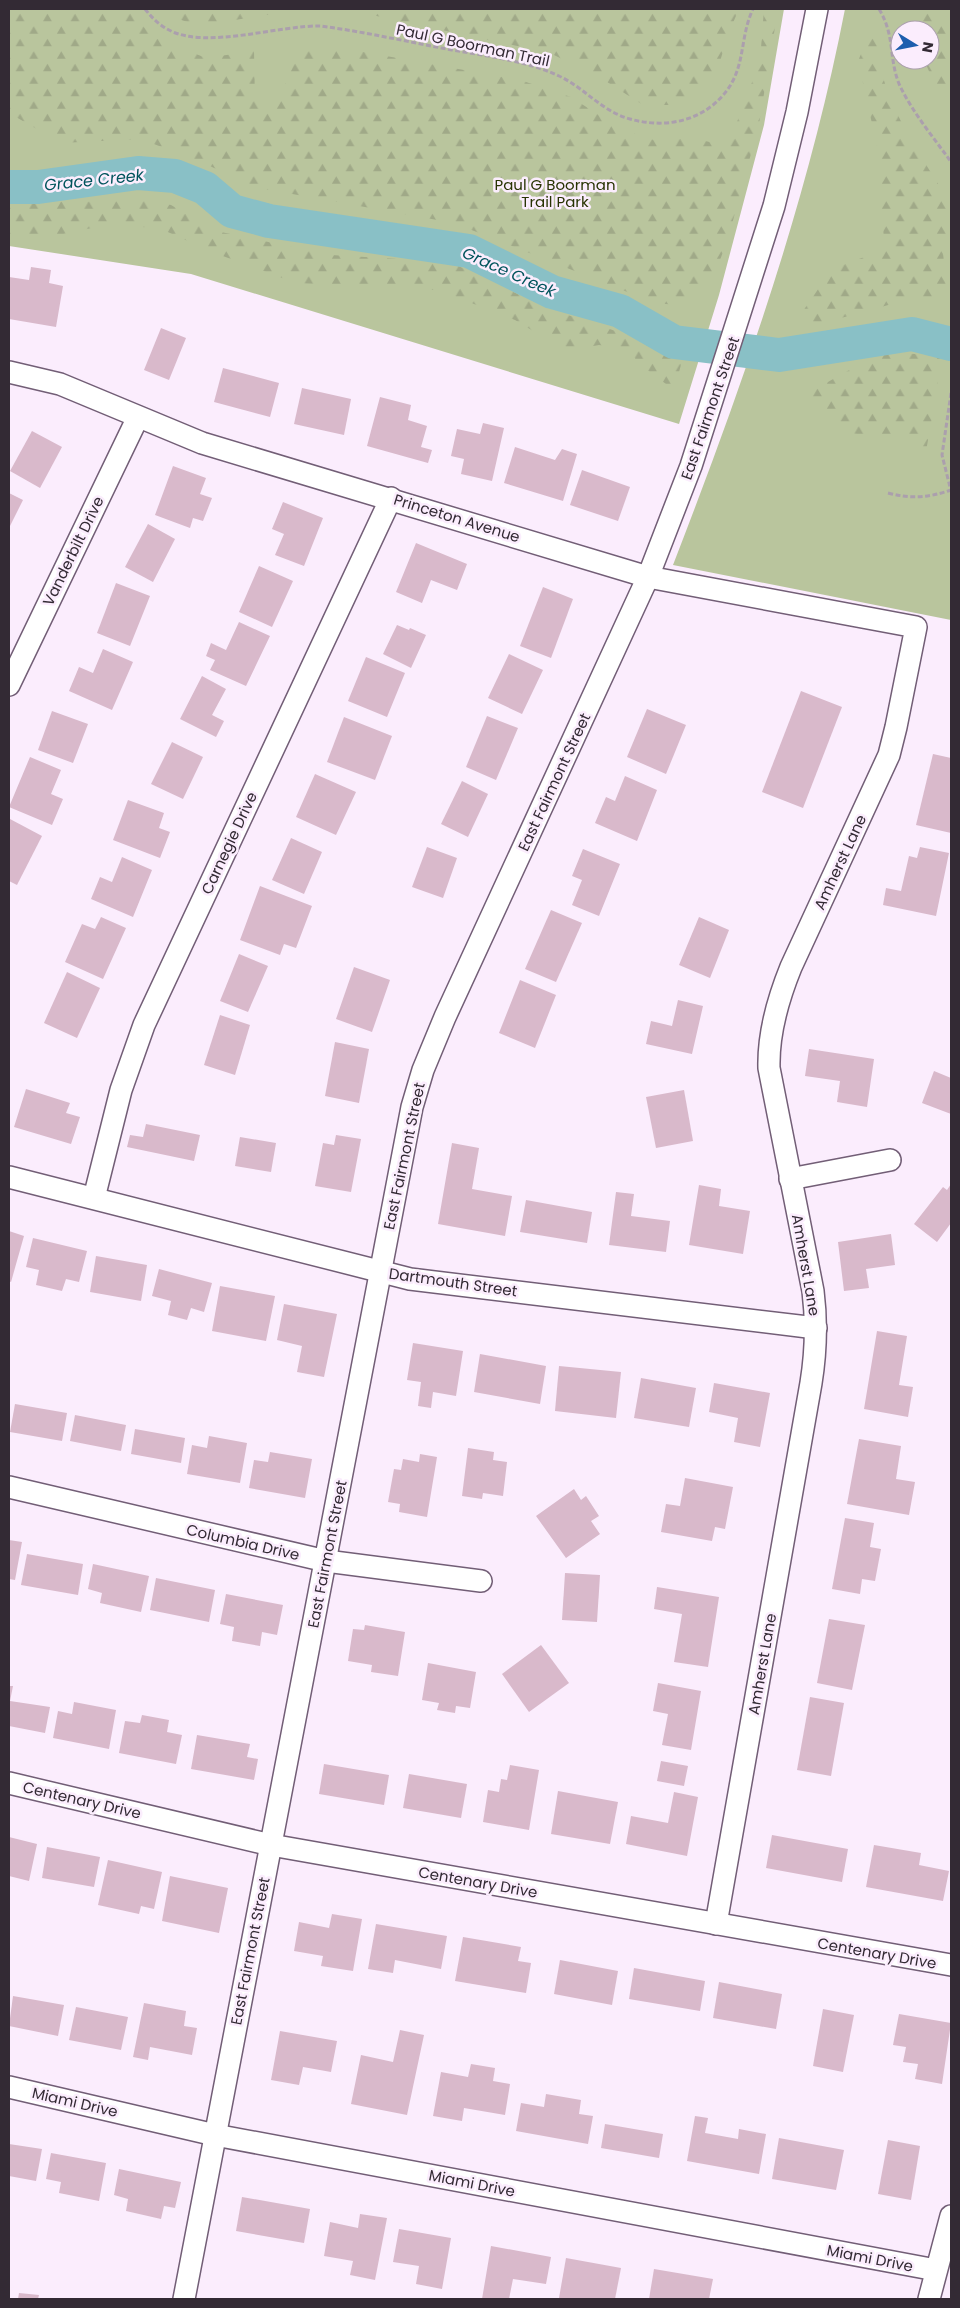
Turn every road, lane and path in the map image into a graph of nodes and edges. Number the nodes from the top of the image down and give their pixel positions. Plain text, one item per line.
1 (145, 9) edge
2 (752, 9) edge
3 (817, 9) edge
4 (879, 9) edge
5 (951, 162) edge
6 (9, 372) edge
7 (951, 393) edge
8 (138, 417) junction
9 (951, 491) edge
10 (888, 493) dead end
11 (391, 498) junction
12 (648, 576) junction
13 (916, 627) joint
14 (9, 685) edge
15 (890, 1160) dead end
16 (9, 1177) edge
17 (790, 1179) junction
18 (94, 1198) junction
19 (380, 1271) junction
20 (816, 1328) junction
21 (9, 1487) edge
22 (326, 1561) junction
23 (480, 1581) dead end
24 (9, 1783) edge
25 (271, 1845) junction
26 (716, 1924) junction
27 (951, 1966) edge
28 (9, 2087) edge
29 (215, 2135) junction
30 (951, 2216) edge
31 (947, 2252) edge
32 (936, 2270) junction
33 (184, 2299) edge
34 (929, 2299) edge

1 - 2 path, Paul G Boorman Trail
3 - 12 street, East Fairmont Street
4 - 5 path
6 - 8 street, Princeton Avenue
7 - 9 path
8 - 11 street, Princeton Avenue
8 - 14 street, Vanderbilt Drive
9 - 10 path
11 - 12 street, Princeton Avenue
11 - 18 street, Carnegie Drive
12 - 13 street, Princeton Avenue
12 - 19 street, East Fairmont Street
13 - 17 street, Amherst Lane
15 - 17 street
16 - 18 street, Dartmouth Street
17 - 20 street, Amherst Lane
18 - 19 street, Dartmouth Street
19 - 20 street, Dartmouth Street
19 - 22 street, East Fairmont Street
20 - 26 street, Amherst Lane
21 - 22 street, Columbia Drive
22 - 23 street, Columbia Drive
22 - 25 street, East Fairmont Street
24 - 25 street, Centenary Drive
25 - 26 street, Centenary Drive
25 - 29 street, East Fairmont Street
26 - 27 street, Centenary Drive
28 - 29 street, Miami Drive
29 - 32 street, Miami Drive
29 - 33 street, East Fairmont Street
30 - 31 street
31 - 32 street
32 - 34 street

